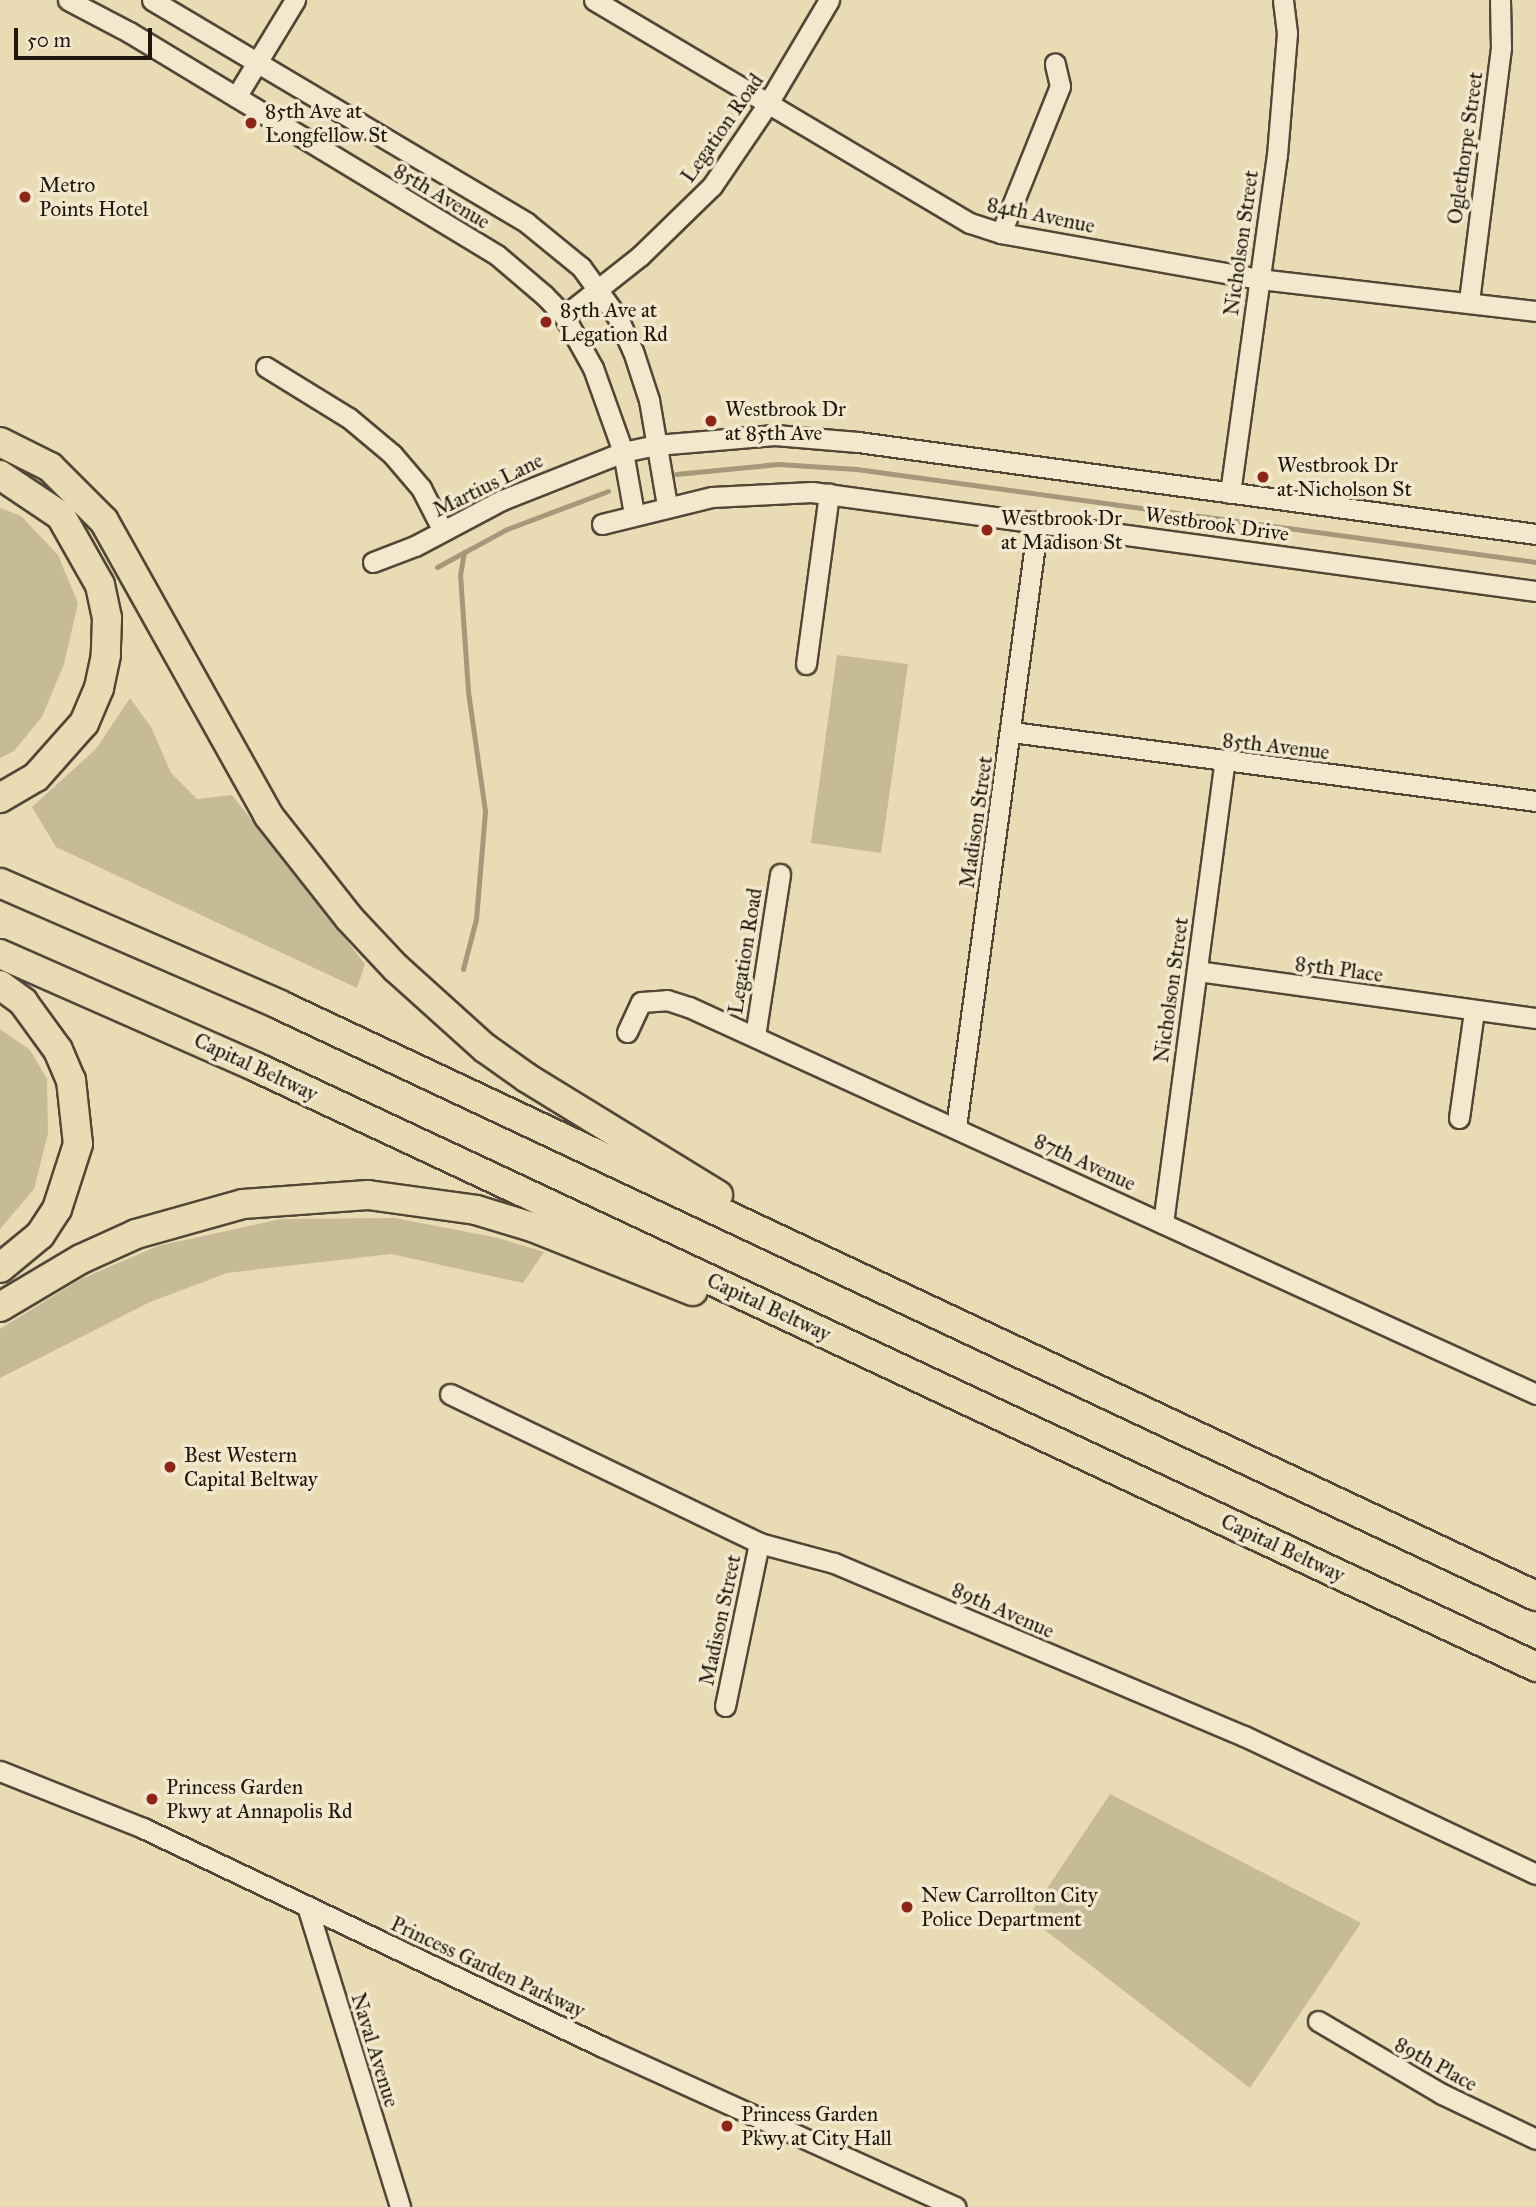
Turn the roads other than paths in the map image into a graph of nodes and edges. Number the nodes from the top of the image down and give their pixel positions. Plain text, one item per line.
1 (68, 0) edge
2 (152, 0) edge
3 (295, 0) edge
4 (594, 0) edge
5 (829, 0) edge
6 (1283, 0) edge
7 (1500, 0) edge
8 (258, 61) junction
9 (1055, 64) dead end
10 (236, 97) junction
11 (767, 105) junction
12 (1001, 233) junction
13 (1259, 279) junction
14 (600, 289) junction
15 (1469, 301) junction
16 (1536, 311) edge
17 (564, 316) junction
18 (265, 367) dead end
19 (0, 442) edge
20 (656, 445) junction
21 (624, 452) junction
22 (0, 474) edge
23 (1230, 493) junction
24 (829, 494) junction
25 (667, 505) junction
26 (634, 514) junction
27 (1038, 522) junction
28 (602, 524) dead end
29 (443, 531) junction
30 (1536, 534) edge
31 (373, 562) dead end
32 (1536, 591) edge
33 (806, 664) dead end
34 (1012, 732) junction
35 (1224, 763) junction
36 (0, 798) edge
37 (1536, 801) edge
38 (780, 874) dead end
39 (0, 883) edge
40 (0, 954) edge
41 (1197, 971) junction
42 (0, 985) edge
43 (1474, 1011) junction
44 (1536, 1018) edge
45 (627, 1032) dead end
46 (755, 1036) junction
47 (1459, 1118) dead end
48 (956, 1127) junction
49 (1163, 1223) junction
50 (0, 1268) edge
51 (846, 1272) junction
52 (0, 1307) edge
53 (949, 1391) junction
54 (450, 1394) dead end
55 (1536, 1394) edge
56 (759, 1543) junction
57 (1536, 1596) edge
58 (1536, 1667) edge
59 (725, 1706) dead end
60 (0, 1771) edge
61 (1536, 1874) edge
62 (307, 1906) junction
63 (1318, 2021) dead end
64 (1536, 2138) edge
65 (400, 2207) edge
66 (955, 2207) edge

1 - 10 street, 85th Avenue
2 - 8 street, 85th Avenue
3 - 8 street
4 - 11 street, 84th Avenue
5 - 11 street, Legation Road
6 - 13 street, Nicholson Street
7 - 15 street, Oglethorpe Street
8 - 10 street
8 - 14 street, 85th Avenue
9 - 12 street
10 - 17 street, 85th Avenue
11 - 12 street, 84th Avenue
11 - 14 street, Legation Road
12 - 13 street, 84th Avenue
13 - 15 street, 84th Avenue
13 - 23 street, Nicholson Street
14 - 17 street, Legation Road
14 - 20 street, 85th Avenue
15 - 16 street, 84th Avenue
17 - 21 street, 85th Avenue
18 - 29 street
19 - 51 highway
20 - 21 street, Westbrook Drive
20 - 23 street, Westbrook Drive
20 - 25 street, 85th Avenue
21 - 26 street, 85th Avenue
21 - 29 street, Martius Lane
22 - 36 highway
23 - 30 street, Westbrook Drive
24 - 25 street, Westbrook Drive
24 - 27 street, Westbrook Drive
24 - 33 street
25 - 26 street, Westbrook Drive
26 - 28 street, Westbrook Drive
27 - 32 street, Westbrook Drive
27 - 34 street, Madison Street
29 - 31 street, Martius Lane
34 - 35 street, 85th Avenue
34 - 48 street, Madison Street
35 - 37 street, 85th Avenue
35 - 41 street, Nicholson Street
38 - 46 street, Legation Road
39 - 51 highway
40 - 53 highway, Capital Beltway
41 - 43 street, 85th Place
41 - 49 street, Nicholson Street
42 - 50 highway
43 - 44 street, 85th Place
43 - 47 street
45 - 46 street, 87th Avenue
46 - 48 street, 87th Avenue
48 - 49 street, 87th Avenue
49 - 55 street, 87th Avenue
51 - 57 highway
52 - 53 highway
53 - 58 highway, Capital Beltway
54 - 56 street, 89th Avenue
56 - 59 street, Madison Street
56 - 61 street, 89th Avenue
60 - 62 street, Princess Garden Parkway
62 - 65 street, Naval Avenue
62 - 66 street, Princess Garden Parkway
63 - 64 street, 89th Place

